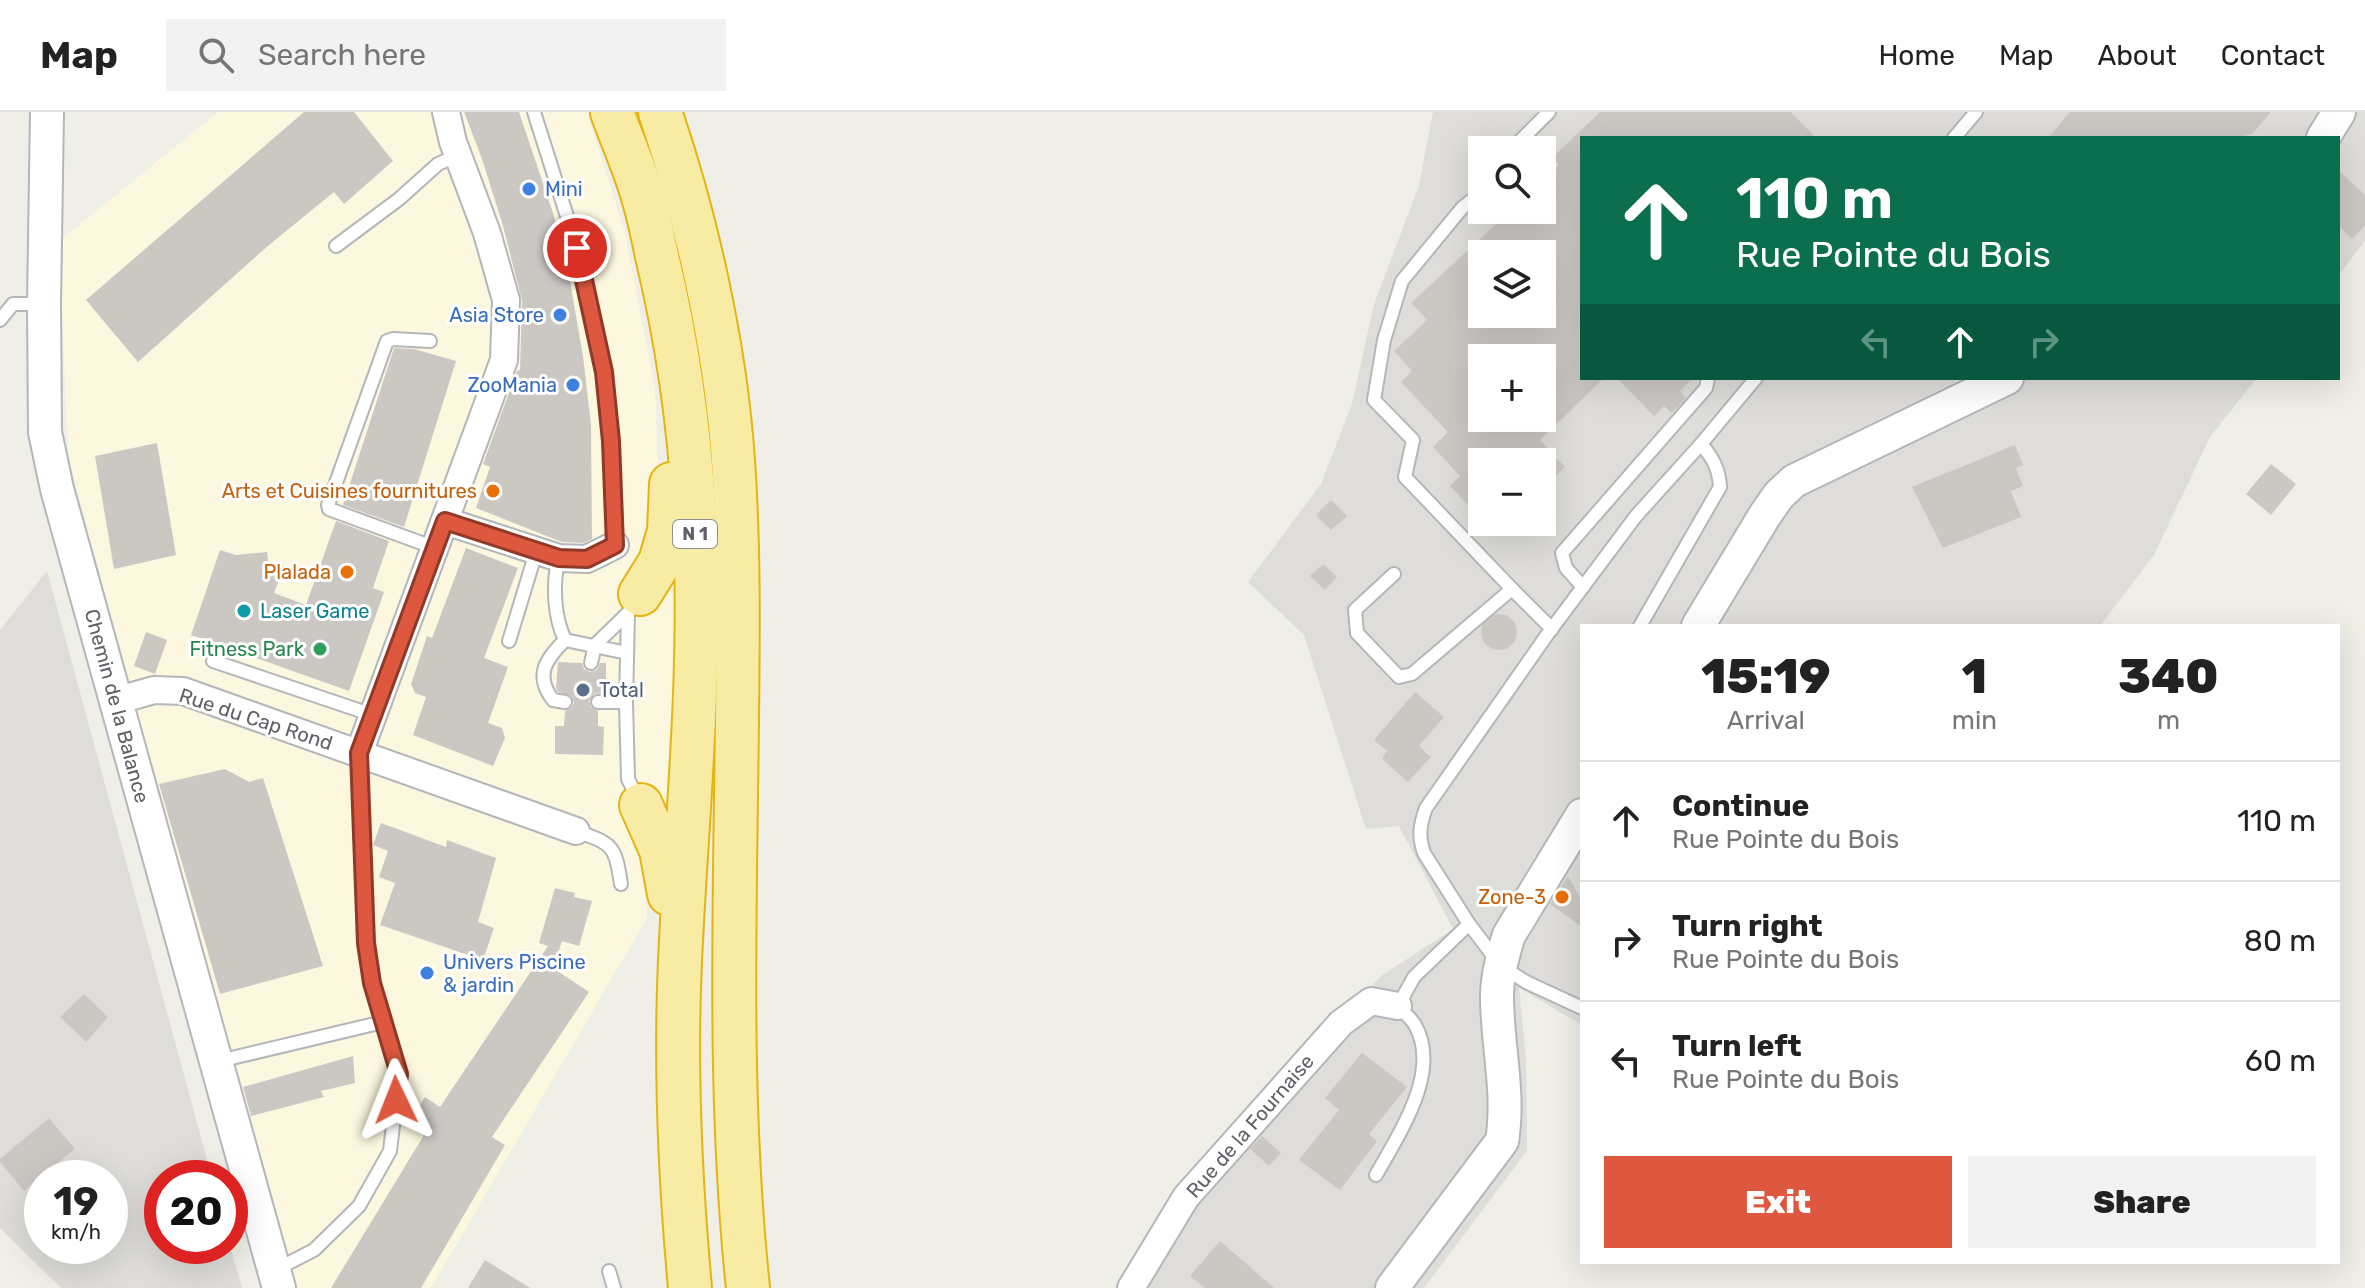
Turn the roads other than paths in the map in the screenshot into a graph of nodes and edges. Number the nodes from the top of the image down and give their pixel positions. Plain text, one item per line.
1 (47, 112) edge
2 (446, 112) edge
3 (534, 112) edge
4 (598, 112) edge
5 (612, 112) edge
6 (660, 112) edge
7 (1549, 112) edge
8 (1976, 112) edge
9 (2339, 112) edge
10 (1525, 136) edge
11 (1956, 136) edge
12 (2324, 136) edge
13 (458, 154) junction
14 (1468, 203) edge
15 (336, 246) dead end
16 (44, 304) junction
17 (0, 320) edge
18 (430, 341) dead end
19 (1708, 380) edge
20 (1754, 380) edge
21 (2003, 380) edge
22 (1701, 444) junction
23 (445, 521) junction
24 (615, 545) joint
25 (435, 548) junction
26 (548, 555) junction
27 (1394, 574) dead end
28 (1583, 587) junction
29 (1512, 589) junction
30 (634, 604) junction
31 (1641, 624) edge
32 (1699, 624) edge
33 (1552, 629) junction
34 (565, 640) junction
35 (509, 641) dead end
36 (595, 645) junction
37 (627, 653) junction
38 (213, 661) dead end
39 (591, 663) dead end
40 (115, 701) junction
41 (565, 702) dead end
42 (598, 702) dead end
43 (626, 702) junction
44 (374, 715) junction
45 (359, 753) junction
46 (641, 805) joint
47 (1580, 818) edge
48 (576, 831) joint
49 (621, 884) dead end
50 (1469, 924) junction
51 (680, 965) junction
52 (1501, 966) junction
53 (1398, 1006) junction
54 (1580, 1007) edge
55 (383, 1022) junction
56 (215, 1061) junction
57 (1376, 1175) dead end
58 (609, 1271) dead end
59 (277, 1279) edge
60 (614, 1288) edge
61 (690, 1288) edge
62 (748, 1288) edge
63 (1131, 1288) edge
64 (1392, 1288) edge

1 - 16 street, Chemin de la Balance
2 - 13 street
3 - 24 lane
4 - 30 highway
5 - 51 highway, N 1
6 - 62 highway, N 1
7 - 10 lane
8 - 11 lane
9 - 12 street
13 - 15 lane
13 - 23 street
14 - 29 lane
16 - 17 lane
16 - 40 street, Chemin de la Balance
18 - 25 lane
19 - 28 lane
20 - 22 lane
21 - 32 street
22 - 28 lane
22 - 31 lane
23 - 25 street
23 - 26 street
24 - 26 street
25 - 44 street
26 - 34 lane
26 - 35 lane
27 - 29 lane
28 - 33 lane
29 - 33 lane
30 - 36 lane
30 - 37 lane
33 - 50 lane
34 - 36 lane
34 - 41 lane
36 - 37 lane
36 - 39 lane
37 - 43 lane
38 - 44 lane
40 - 45 street, Rue du Cap Rond
40 - 56 street, Chemin de la Balance
42 - 43 lane
43 - 46 lane
44 - 45 street
45 - 48 street, Rue du Cap Rond
45 - 55 lane
46 - 51 highway
47 - 52 street
48 - 49 lane
50 - 52 lane
50 - 53 lane
51 - 61 highway, N 1
52 - 54 lane
52 - 64 street
53 - 57 lane
53 - 63 street, Rue de la Fournaise
55 - 56 lane
55 - 59 lane
56 - 59 street, Chemin de la Balance
58 - 60 lane

